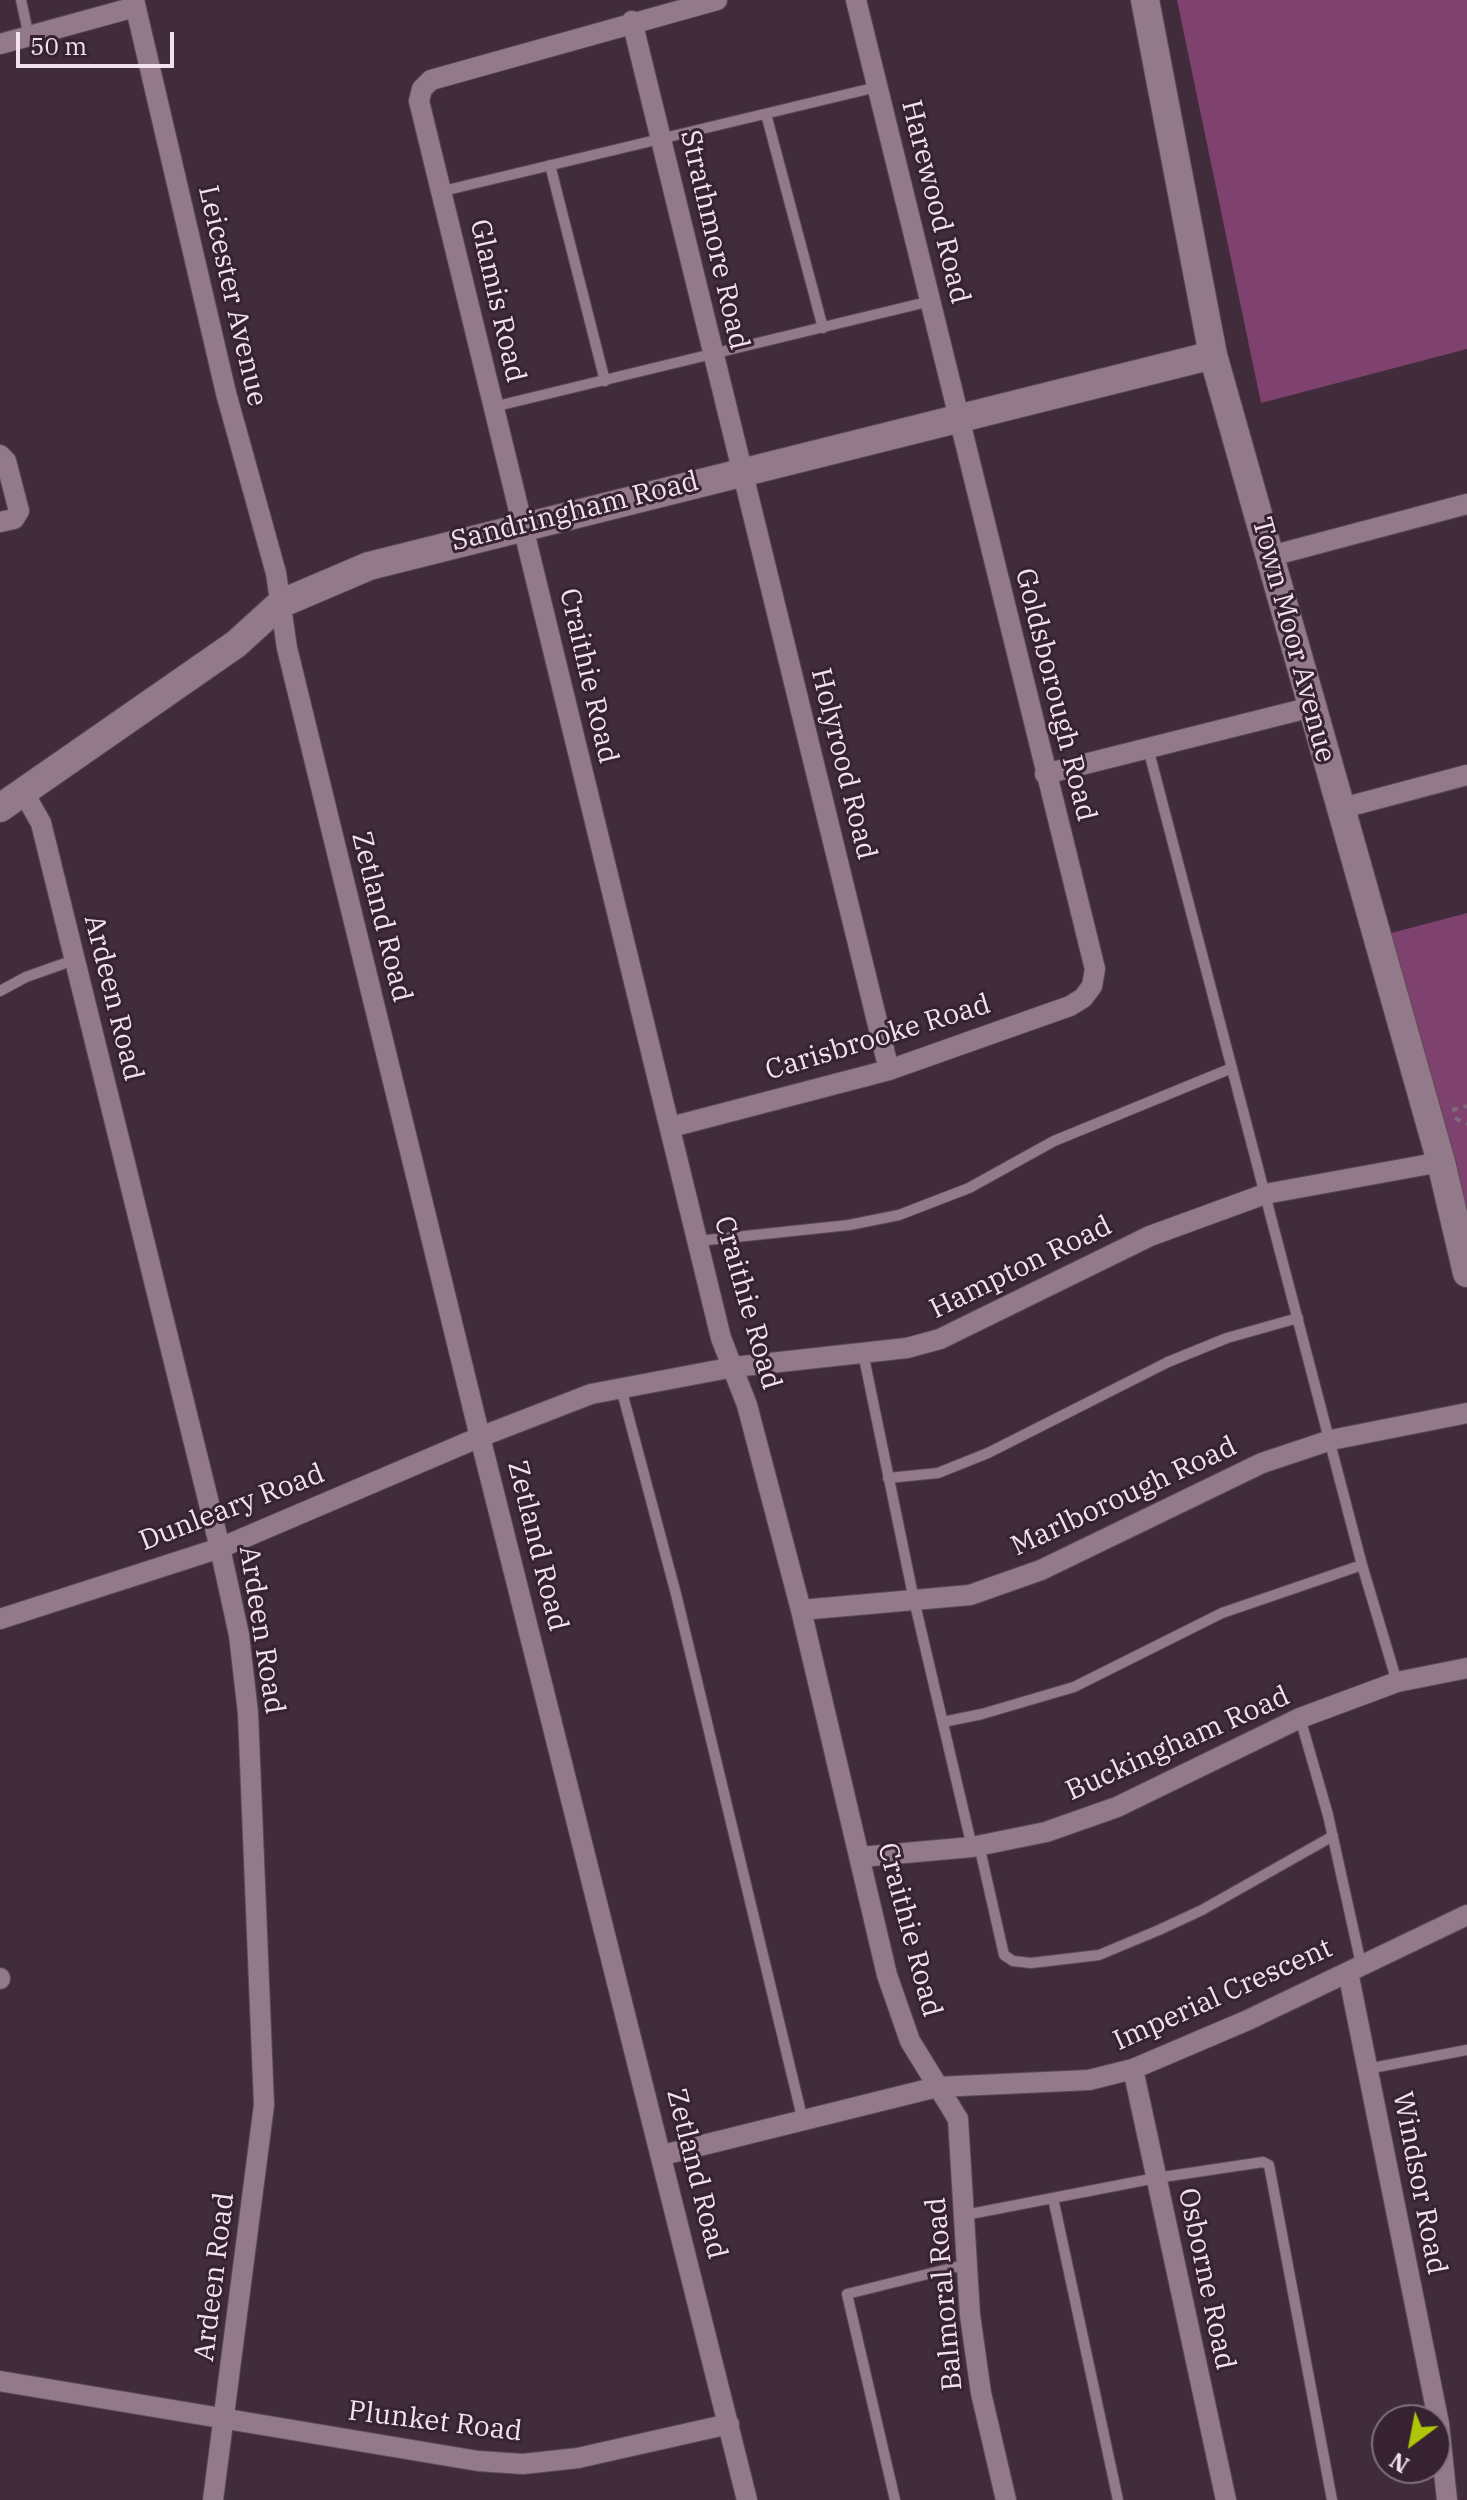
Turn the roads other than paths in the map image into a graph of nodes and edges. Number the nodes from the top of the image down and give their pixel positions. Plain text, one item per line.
1 (21, 0) edge
2 (717, 0) edge
3 (856, 0) edge
4 (1145, 0) edge
5 (135, 2) edge
6 (632, 21) junction
7 (29, 37) junction
8 (0, 44) edge
9 (877, 87) junction
10 (766, 114) junction
11 (661, 138) junction
12 (550, 165) junction
13 (443, 191) junction
14 (931, 301) junction
15 (823, 328) junction
16 (1213, 355) junction
17 (713, 357) junction
18 (605, 381) junction
19 (493, 407) junction
20 (959, 418) junction
21 (0, 455) edge
22 (742, 471) junction
23 (1467, 504) edge
24 (0, 522) edge
25 (523, 526) junction
26 (1271, 556) junction
27 (280, 604) junction
28 (1312, 707) junction
29 (1148, 748) junction
30 (1045, 774) junction
31 (1467, 775) edge
32 (24, 793) junction
33 (0, 808) edge
34 (1339, 809) junction
35 (74, 960) junction
36 (1092, 986) joint
37 (0, 991) edge
38 (1232, 1068) junction
39 (889, 1070) junction
40 (671, 1127) junction
41 (1441, 1162) junction
42 (1265, 1194) junction
43 (698, 1241) junction
44 (1467, 1273) edge
45 (1298, 1318) junction
46 (863, 1352) junction
47 (734, 1367) junction
48 (621, 1388) junction
49 (1467, 1413) edge
50 (480, 1437) junction
51 (1331, 1440) junction
52 (888, 1478) junction
53 (220, 1548) junction
54 (1362, 1565) junction
55 (914, 1600) junction
56 (801, 1610) junction
57 (0, 1619) edge
58 (1467, 1668) edge
59 (1397, 1682) junction
60 (1300, 1718) junction
61 (943, 1722) junction
62 (1333, 1836) junction
63 (976, 1846) junction
64 (860, 1857) junction
65 (1467, 1915) edge
66 (1354, 1968) junction
67 (1467, 2050) edge
68 (1133, 2069) junction
69 (1367, 2069) junction
70 (937, 2087) junction
71 (803, 2121) junction
72 (663, 2155) junction
73 (1156, 2178) junction
74 (1053, 2198) junction
75 (965, 2215) junction
76 (968, 2264) junction
77 (0, 2381) edge
78 (226, 2420) junction
79 (729, 2424) junction
80 (213, 2500) edge
81 (747, 2500) edge
82 (895, 2500) edge
83 (1006, 2500) edge
84 (1118, 2500) edge
85 (1226, 2500) edge
86 (1332, 2500) edge
87 (1447, 2500) edge

1 - 7 lane
2 - 6 street
3 - 9 street, Harewood Road
4 - 16 street, Town Moor Avenue
5 - 7 street
5 - 27 street, Leicester Avenue
6 - 11 street, Strathmore Road
6 - 13 street, Glamis Road
7 - 8 street
9 - 10 lane
9 - 14 street, Harewood Road
10 - 11 lane
10 - 15 lane
11 - 12 lane
11 - 17 street, Strathmore Road
12 - 13 lane
12 - 18 lane
13 - 19 street, Glamis Road
14 - 15 lane
14 - 20 street, Harewood Road
15 - 17 lane
16 - 20 street, Sandringham Road
16 - 26 street, Town Moor Avenue
17 - 18 lane
17 - 22 street, Strathmore Road
18 - 19 lane
19 - 25 street, Glamis Road
20 - 22 street, Sandringham Road
20 - 30 street, Goldsborough Road
21 - 24 street
22 - 25 street, Sandringham Road
22 - 39 street, Holyrood Road
23 - 26 street
25 - 27 street, Sandringham Road
25 - 40 street, Craithie Road
26 - 28 street, Town Moor Avenue
27 - 32 street, Sandringham Road
27 - 50 street, Zetland Road
28 - 29 street
28 - 34 street, Town Moor Avenue
29 - 30 street
29 - 38 lane
30 - 36 street, Goldsborough Road
31 - 34 street
32 - 33 street, Sandringham Road
32 - 35 street, Ardeen Road
34 - 41 street, Town Moor Avenue
35 - 37 lane
35 - 53 street, Ardeen Road
36 - 39 street, Carisbrooke Road
38 - 42 lane
38 - 43 lane
39 - 40 street, Carisbrooke Road
40 - 43 street, Craithie Road
41 - 42 street, Hampton Road
41 - 44 street, Town Moor Avenue
42 - 45 lane
42 - 46 street, Hampton Road
43 - 47 street, Craithie Road
45 - 51 lane
45 - 52 lane
46 - 47 street, Hampton Road
46 - 52 lane
47 - 48 street, Hampton Road
47 - 56 street, Craithie Road
48 - 50 street, Hampton Road
48 - 71 lane
49 - 51 street, Marlborough Road
50 - 53 street, Dunleary Road
50 - 72 street, Zetland Road
51 - 54 lane
51 - 55 street, Marlborough Road
52 - 55 lane
53 - 57 street, Dunleary Road
53 - 78 street, Ardeen Road
54 - 59 lane
54 - 61 lane
55 - 56 street, Marlborough Road
55 - 61 lane
56 - 64 street, Craithie Road
58 - 59 street, Buckingham Road
59 - 60 street, Buckingham Road
60 - 62 lane
60 - 63 street, Buckingham Road
61 - 63 lane
62 - 63 lane
62 - 66 lane
63 - 64 street, Buckingham Road
64 - 70 street, Craithie Road
65 - 66 street, Imperial Crescent
66 - 68 street, Imperial Crescent
66 - 69 street, Windsor Road
67 - 69 lane
68 - 70 street, Imperial Crescent
68 - 73 street, Osborne Road
69 - 87 street, Windsor Road
70 - 71 street, Imperial Crescent
70 - 75 street, Balmoral Road
71 - 72 street, Imperial Crescent
72 - 79 street, Zetland Road
73 - 74 lane
73 - 85 street, Osborne Road
73 - 86 lane
74 - 75 lane
74 - 84 lane
75 - 76 street, Balmoral Road
76 - 82 lane
76 - 83 street, Balmoral Road
77 - 78 street, Plunket Road
78 - 79 street, Plunket Road
78 - 80 street, Ardeen Road
79 - 81 street, Zetland Road

